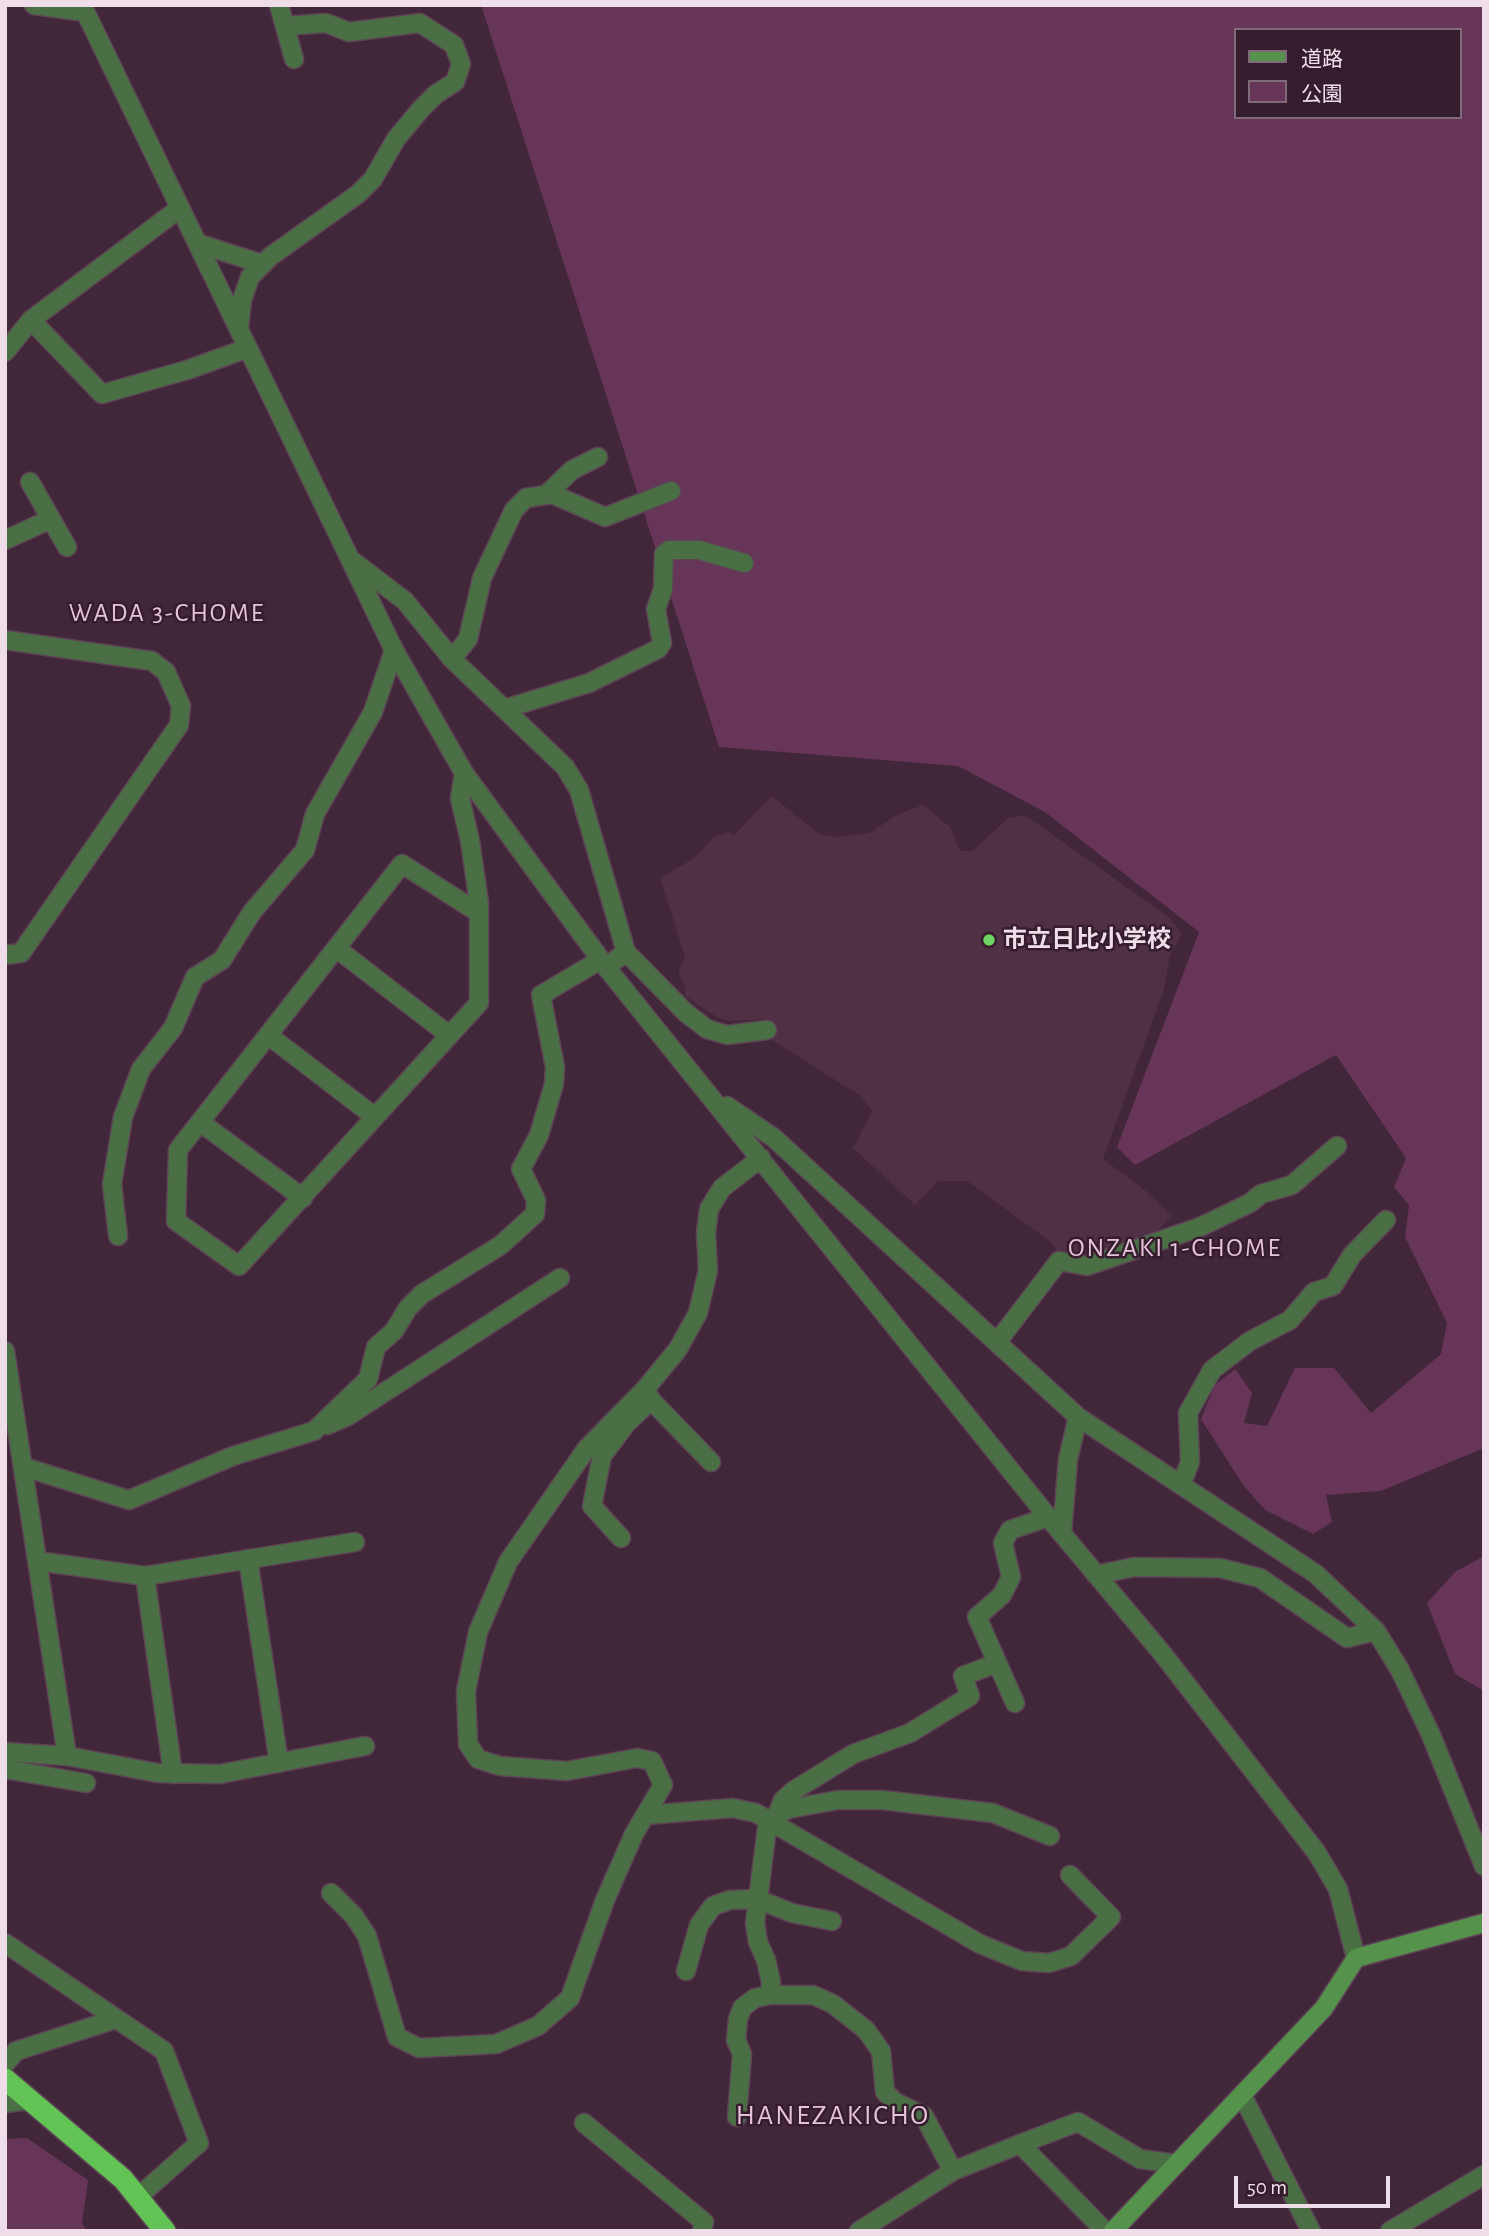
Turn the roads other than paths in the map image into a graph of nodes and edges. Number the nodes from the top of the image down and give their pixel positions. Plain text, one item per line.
1 (34, 5) edge
2 (279, 5) edge
3 (83, 9) edge
4 (285, 26) junction
5 (294, 59) dead end
6 (180, 208) junction
7 (197, 243) junction
8 (262, 264) junction
9 (32, 320) junction
10 (239, 329) junction
11 (248, 348) junction
12 (5, 352) edge
13 (598, 457) dead end
14 (30, 482) dead end
15 (671, 491) dead end
16 (548, 494) junction
17 (51, 519) junction
18 (5, 540) edge
19 (67, 547) dead end
20 (351, 560) junction
21 (744, 563) dead end
22 (5, 640) edge
23 (394, 650) junction
24 (452, 659) junction
25 (504, 709) junction
26 (464, 773) junction
27 (479, 913) junction
28 (336, 948) junction
29 (626, 952) junction
30 (5, 955) edge
31 (603, 963) junction
32 (767, 1030) dead end
33 (268, 1035) junction
34 (449, 1035) junction
35 (713, 1096) junction
36 (375, 1118) junction
37 (200, 1122) junction
38 (1337, 1146) dead end
39 (761, 1158) junction
40 (303, 1198) junction
41 (1387, 1220) dead end
42 (118, 1236) dead end
43 (560, 1278) dead end
44 (998, 1341) junction
45 (5, 1351) edge
46 (648, 1394) junction
47 (1078, 1417) junction
48 (314, 1431) junction
49 (711, 1462) dead end
50 (24, 1467) junction
51 (1181, 1485) junction
52 (1048, 1517) junction
53 (1062, 1534) junction
54 (621, 1538) dead end
55 (355, 1542) dead end
56 (248, 1559) junction
57 (37, 1561) junction
58 (1097, 1575) junction
59 (145, 1576) junction
60 (1376, 1630) junction
61 (997, 1663) junction
62 (1015, 1703) dead end
63 (365, 1746) dead end
64 (5, 1752) edge
65 (67, 1756) junction
66 (279, 1763) junction
67 (5, 1769) edge
68 (173, 1774) junction
69 (86, 1783) dead end
70 (646, 1815) junction
71 (772, 1817) junction
72 (1050, 1836) dead end
73 (1484, 1866) edge
74 (1070, 1875) dead end
75 (331, 1893) dead end
76 (757, 1899) junction
77 (832, 1921) dead end
78 (1484, 1923) edge
79 (5, 1944) edge
80 (1356, 1958) junction
81 (686, 1971) dead end
82 (770, 1995) junction
83 (116, 2019) junction
84 (5, 2064) edge
85 (5, 2079) edge
86 (1242, 2095) junction
87 (30, 2100) junction
88 (5, 2103) edge
89 (737, 2117) dead end
90 (584, 2123) dead end
91 (1020, 2144) junction
92 (1176, 2164) junction
93 (953, 2171) junction
94 (1484, 2175) edge
95 (138, 2197) junction
96 (165, 2231) edge
97 (702, 2231) edge
98 (859, 2231) edge
99 (1105, 2231) edge
100 (1113, 2231) edge
101 (1311, 2231) edge
102 (1390, 2231) edge

1 - 3 street
2 - 4 street
3 - 6 street
4 - 5 street
4 - 8 street
6 - 7 street
6 - 9 street
7 - 8 street
7 - 10 street
8 - 10 street
9 - 11 street
9 - 12 street
10 - 11 street
11 - 20 street
13 - 16 street
14 - 17 street
15 - 16 street
16 - 24 street
17 - 18 street
17 - 19 street
20 - 23 street
20 - 24 street
21 - 25 street
22 - 30 street
23 - 26 street
23 - 42 street
24 - 25 street
25 - 29 street
26 - 27 street
26 - 31 street
27 - 28 street
27 - 34 street
28 - 33 street
28 - 34 street
29 - 31 street
29 - 32 street
31 - 35 street
31 - 48 street
33 - 36 street
33 - 37 street
34 - 36 street
35 - 39 street
35 - 44 street
36 - 40 street
37 - 40 street
37 - 40 street
38 - 44 street
39 - 46 street
39 - 52 street
41 - 51 street
43 - 48 street
44 - 47 street
45 - 50 street
46 - 49 street
46 - 54 street
46 - 70 street
47 - 51 street
47 - 53 street
48 - 50 street
50 - 57 street
51 - 60 street
52 - 53 street
52 - 61 street
53 - 58 street
55 - 56 street
56 - 59 street
56 - 66 street
57 - 59 street
57 - 65 street
58 - 60 street
58 - 80 street
59 - 68 street
60 - 73 street
61 - 62 street
61 - 71 street
63 - 66 street
64 - 65 street
65 - 68 street
66 - 68 street
67 - 69 street
70 - 71 street
70 - 75 street
71 - 72 street
71 - 74 street
71 - 76 street
76 - 77 street
76 - 81 street
76 - 82 street
78 - 80 street
79 - 83 street
80 - 86 street
82 - 89 street
82 - 93 street
83 - 84 street
83 - 95 street
85 - 87 highway
86 - 92 street
86 - 101 street
87 - 88 street
87 - 95 highway
90 - 97 street
91 - 92 street
91 - 93 street
91 - 99 street
92 - 100 street
93 - 98 street
94 - 102 street
95 - 96 highway

